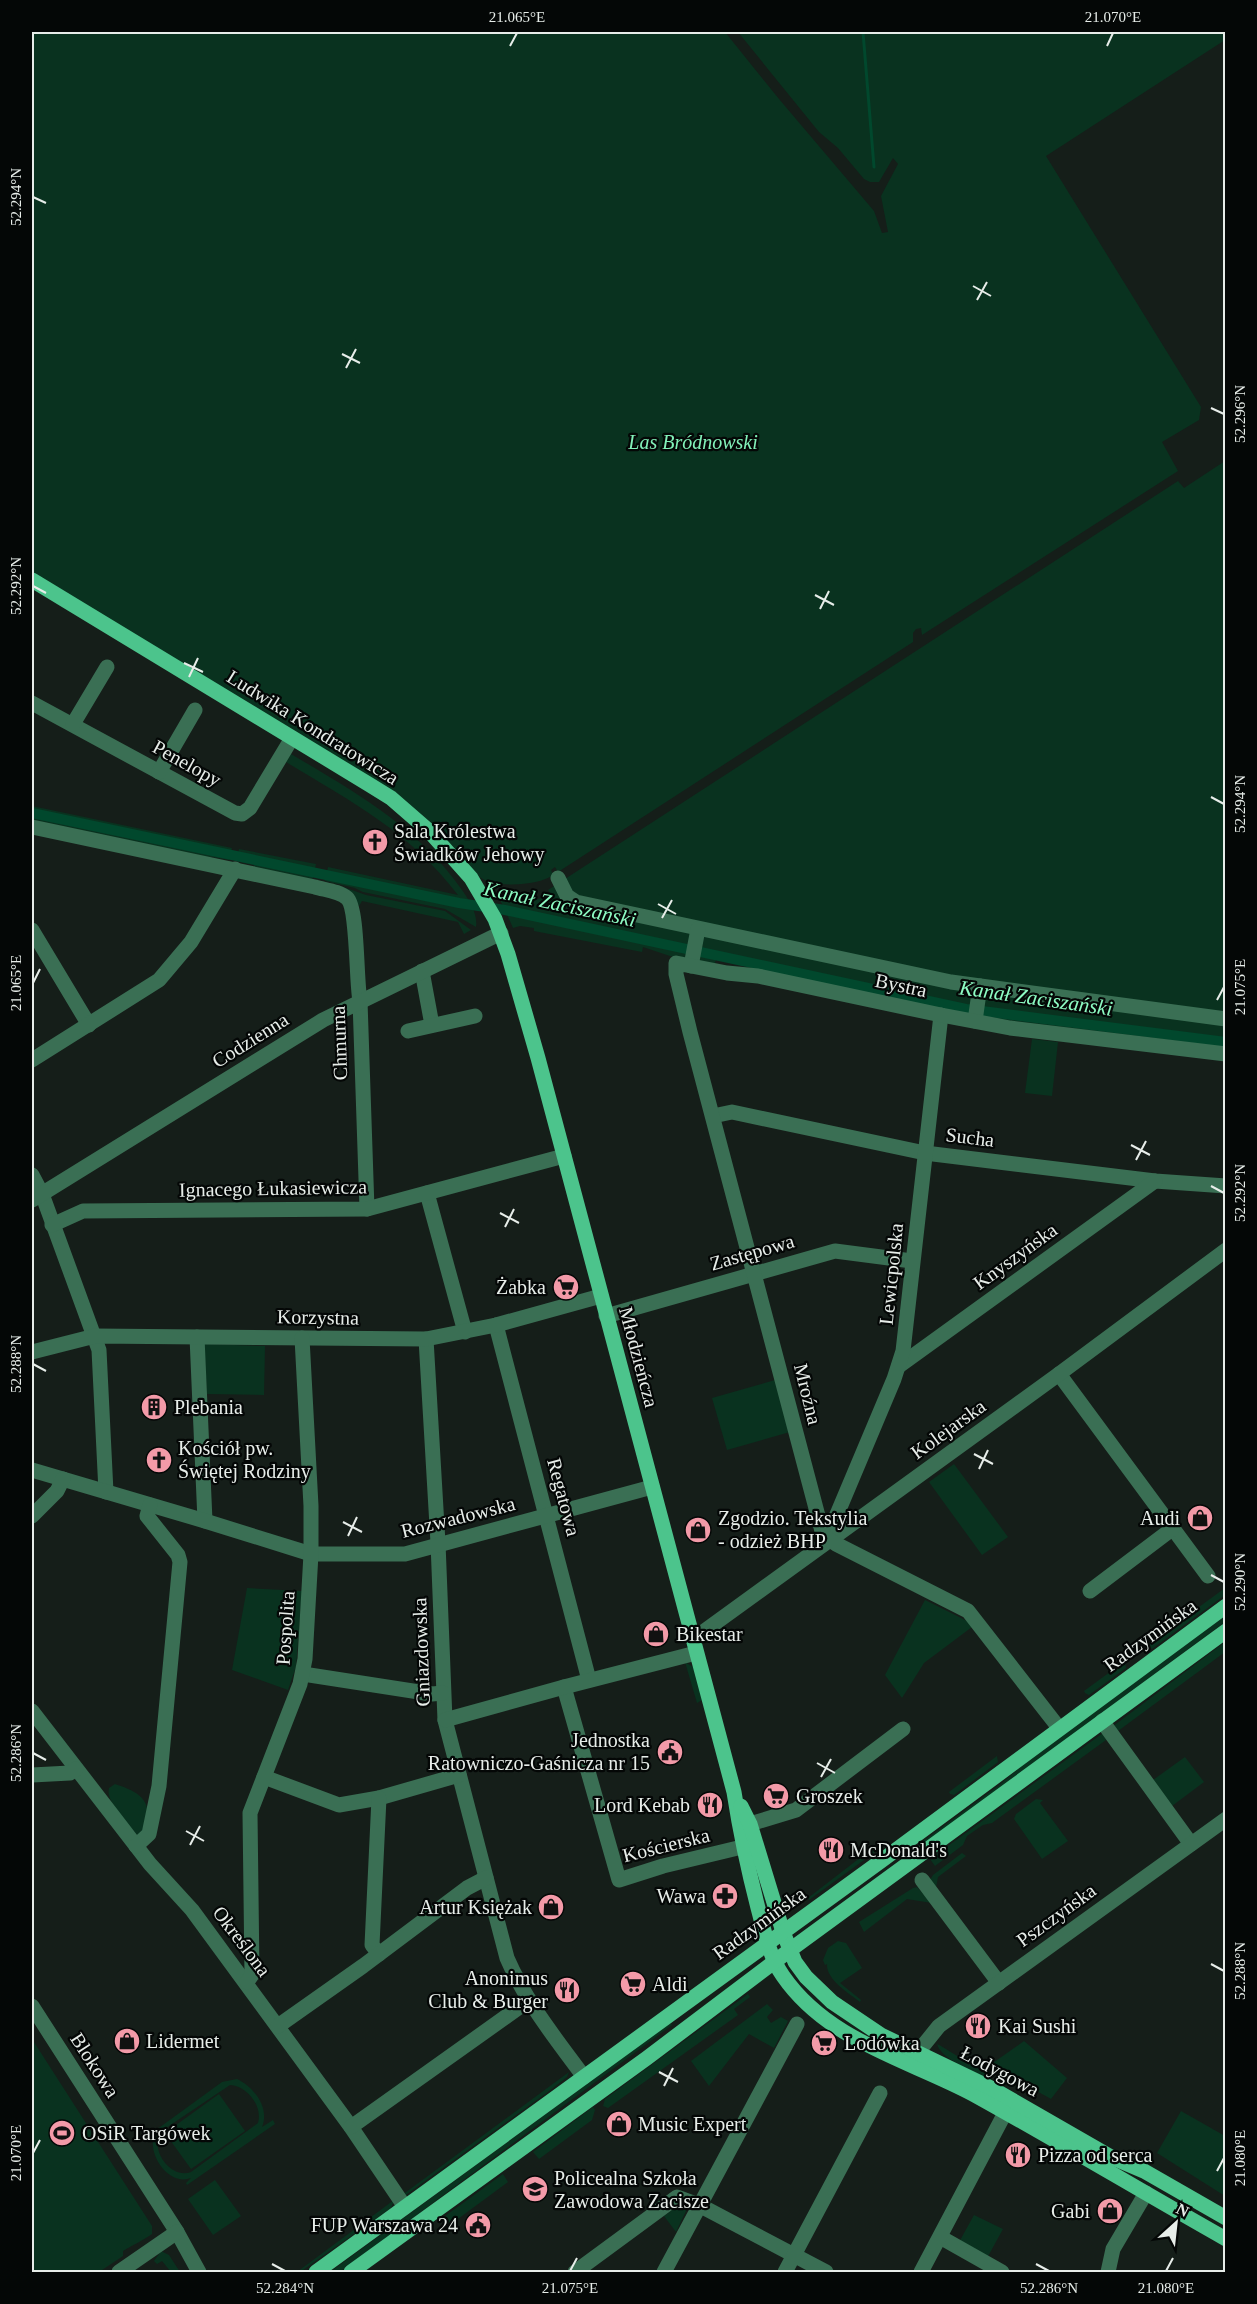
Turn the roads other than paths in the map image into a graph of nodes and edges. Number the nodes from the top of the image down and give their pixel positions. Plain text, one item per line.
1 (32, 580) edge
2 (107, 667) dead end
3 (32, 703) edge
4 (195, 711) dead end
5 (73, 724) junction
6 (292, 738) junction
7 (159, 772) junction
8 (32, 827) edge
9 (235, 869) junction
10 (558, 878) dead end
11 (498, 926) junction
12 (32, 930) edge
13 (691, 952) junction
14 (422, 971) junction
15 (980, 986) junction
16 (360, 1001) junction
17 (977, 1013) junction
18 (941, 1015) junction
19 (475, 1016) dead end
20 (1226, 1019) edge
21 (89, 1025) junction
22 (432, 1025) junction
23 (408, 1031) dead end
24 (1226, 1054) edge
25 (32, 1060) edge
26 (713, 1116) junction
27 (925, 1153) junction
28 (564, 1156) junction
29 (32, 1175) edge
30 (1155, 1180) junction
31 (1226, 1186) edge
32 (427, 1193) junction
33 (37, 1197) edge
34 (367, 1209) junction
35 (52, 1225) junction
36 (1226, 1251) edge
37 (912, 1260) junction
38 (755, 1272) junction
39 (601, 1296) junction
40 (606, 1316) junction
41 (496, 1325) junction
42 (465, 1332) junction
43 (95, 1336) junction
44 (197, 1337) junction
45 (302, 1338) junction
46 (426, 1339) junction
47 (32, 1352) edge
48 (899, 1366) junction
49 (1059, 1374) junction
50 (32, 1470) edge
51 (63, 1479) junction
52 (652, 1487) junction
53 (106, 1492) junction
54 (150, 1505) junction
55 (32, 1515) edge
56 (547, 1515) junction
57 (205, 1521) junction
58 (833, 1524) dead end
59 (1172, 1529) junction
60 (830, 1540) junction
61 (438, 1543) junction
62 (311, 1554) junction
63 (1208, 1576) dead end
64 (1090, 1591) dead end
65 (1226, 1606) edge
66 (1226, 1631) edge
67 (692, 1637) junction
68 (696, 1653) junction
69 (303, 1674) junction
70 (589, 1680) junction
71 (564, 1686) junction
72 (443, 1693) junction
73 (32, 1712) edge
74 (445, 1720) junction
75 (1102, 1721) junction
76 (1059, 1728) junction
77 (903, 1729) dead end
78 (76, 1769) junction
79 (32, 1775) edge
80 (459, 1775) junction
81 (264, 1777) junction
82 (734, 1792) junction
83 (379, 1798) junction
84 (1226, 1819) edge
85 (750, 1824) junction
86 (1191, 1844) junction
87 (136, 1846) junction
88 (742, 1847) junction
89 (486, 1878) junction
90 (922, 1880) dead end
91 (783, 1932) junction
92 (767, 1942) junction
93 (790, 1950) junction
94 (379, 1954) junction
95 (776, 1961) junction
96 (247, 1982) junction
97 (999, 1983) junction
98 (528, 2001) junction
99 (32, 2006) edge
100 (797, 2024) dead end
101 (278, 2026) junction
102 (918, 2052) junction
103 (584, 2077) junction
104 (880, 2093) dead end
105 (1005, 2113) junction
106 (351, 2127) junction
107 (1163, 2182) junction
108 (1146, 2193) junction
109 (699, 2205) junction
110 (405, 2207) junction
111 (1226, 2218) edge
112 (177, 2232) junction
113 (940, 2237) junction
114 (1226, 2239) edge
115 (794, 2256) junction
116 (119, 2272) edge
117 (199, 2272) edge
118 (316, 2272) edge
119 (351, 2272) edge
120 (575, 2272) edge
121 (664, 2272) edge
122 (785, 2272) edge
123 (826, 2272) edge
124 (921, 2272) edge
125 (1002, 2272) edge
126 (1108, 2272) edge

1 - 6 main road, Ludwika Kondratowicza
2 - 5 street
3 - 5 street, Penelopy
4 - 7 street
5 - 7 street, Penelopy
6 - 7 street, Penelopy
6 - 11 main road, Ludwika Kondratowicza
8 - 9 street
9 - 16 street, Chmurna
9 - 21 street
10 - 13 street
11 - 14 street, Codzienna
11 - 28 main road, Młodzieńcza
12 - 21 street
13 - 15 street
13 - 18 street, Bystra
13 - 26 street, Mroźna
14 - 16 street, Codzienna
14 - 22 street
15 - 17 street
15 - 20 street
16 - 33 street, Codzienna
16 - 34 street, Chmurna
17 - 18 street, Bystra
17 - 24 street, Bystra
18 - 27 street, Lewicpolska
19 - 22 street
21 - 25 street
22 - 23 street
26 - 27 street, Sucha
26 - 38 street, Mroźna
27 - 30 street, Sucha
27 - 37 street, Lewicpolska
28 - 32 street, Ignacego Łukasiewicza
28 - 39 main road, Młodzieńcza
29 - 33 street
30 - 31 street, Sucha
30 - 48 street, Knyszyńska
32 - 34 street, Ignacego Łukasiewicza
32 - 42 street
33 - 35 street
34 - 35 street, Ignacego Łukasiewicza
35 - 43 street
36 - 49 street, Kolejarska
37 - 38 street, Zastępowa
37 - 48 street, Lewicpolska
38 - 40 street, Zastępowa
38 - 60 street, Mroźna
39 - 40 main road, Młodzieńcza
39 - 41 street, Korzystna
40 - 52 main road, Młodzieńcza
41 - 42 street, Korzystna
41 - 56 street, Regatowa
42 - 46 street, Korzystna
43 - 44 street, Korzystna
43 - 47 street, Korzystna
43 - 53 street
44 - 45 street, Korzystna
44 - 57 street
45 - 46 street, Korzystna
45 - 62 street, Pospolita
46 - 61 street, Gniazdowska
48 - 58 street, Lewicpolska
49 - 59 street
49 - 60 street, Kolejarska
50 - 51 street, Rozwadowska
51 - 53 street, Rozwadowska
51 - 55 street
52 - 56 street, Rozwadowska
52 - 67 main road, Młodzieńcza
53 - 54 street, Rozwadowska
54 - 57 street, Rozwadowska
54 - 87 street
56 - 61 street, Rozwadowska
56 - 70 street, Regatowa
57 - 62 street, Rozwadowska
59 - 63 street
59 - 64 street
60 - 67 street, Kolejarska
60 - 76 street
61 - 62 street, Rozwadowska
61 - 72 street, Gniazdowska
62 - 69 street, Pospolita
65 - 76 main road, Radzymińska
66 - 75 main road, Radzymińska
67 - 68 main road, Młodzieńcza
68 - 70 street
68 - 82 main road, Młodzieńcza
69 - 72 street
69 - 81 street, Pospolita
70 - 71 street
71 - 74 street
71 - 88 street, Kościerska
72 - 74 street, Gniazdowska
73 - 78 street, Określona
74 - 80 street, Gniazdowska
75 - 86 street
75 - 93 main road, Radzymińska
76 - 91 main road, Radzymińska
77 - 85 street
78 - 79 street
78 - 87 street, Określona
80 - 83 street
80 - 89 street, Gniazdowska
81 - 83 street
81 - 96 street, Pospolita
82 - 85 main road, Młodzieńcza
82 - 88 main road, Młodzieńcza
83 - 94 street
84 - 86 street, Pszczyńska
85 - 91 main road, Młodzieńcza
86 - 97 street, Pszczyńska
87 - 96 street, Określona
88 - 92 main road, Młodzieńcza
89 - 94 street
89 - 98 street, Gniazdowska
90 - 97 street
91 - 92 main road, Radzymińska
91 - 93 main road, Łodygowa
92 - 95 main road, Młodzieńcza
92 - 103 main road, Radzymińska
93 - 95 main road, Radzymińska
93 - 102 main road, Łodygowa
94 - 101 street
95 - 105 main road, Łodygowa
95 - 119 main road, Radzymińska
96 - 101 street, Określona
97 - 102 street, Pszczyńska
98 - 103 street, Gniazdowska
98 - 106 street
99 - 112 street, Blokowa
100 - 109 street
101 - 106 street, Określona
102 - 107 main road, Łodygowa
103 - 110 main road, Radzymińska
104 - 115 street
105 - 108 main road, Łodygowa
105 - 113 street
106 - 110 street, Określona
107 - 108 main road
107 - 111 main road, Łodygowa
108 - 114 main road, Łodygowa
108 - 126 street
109 - 115 street
109 - 120 street
109 - 121 street
110 - 118 main road, Radzymińska
112 - 116 street
112 - 117 street, Blokowa
113 - 124 street
113 - 125 street
115 - 122 street
115 - 123 street

